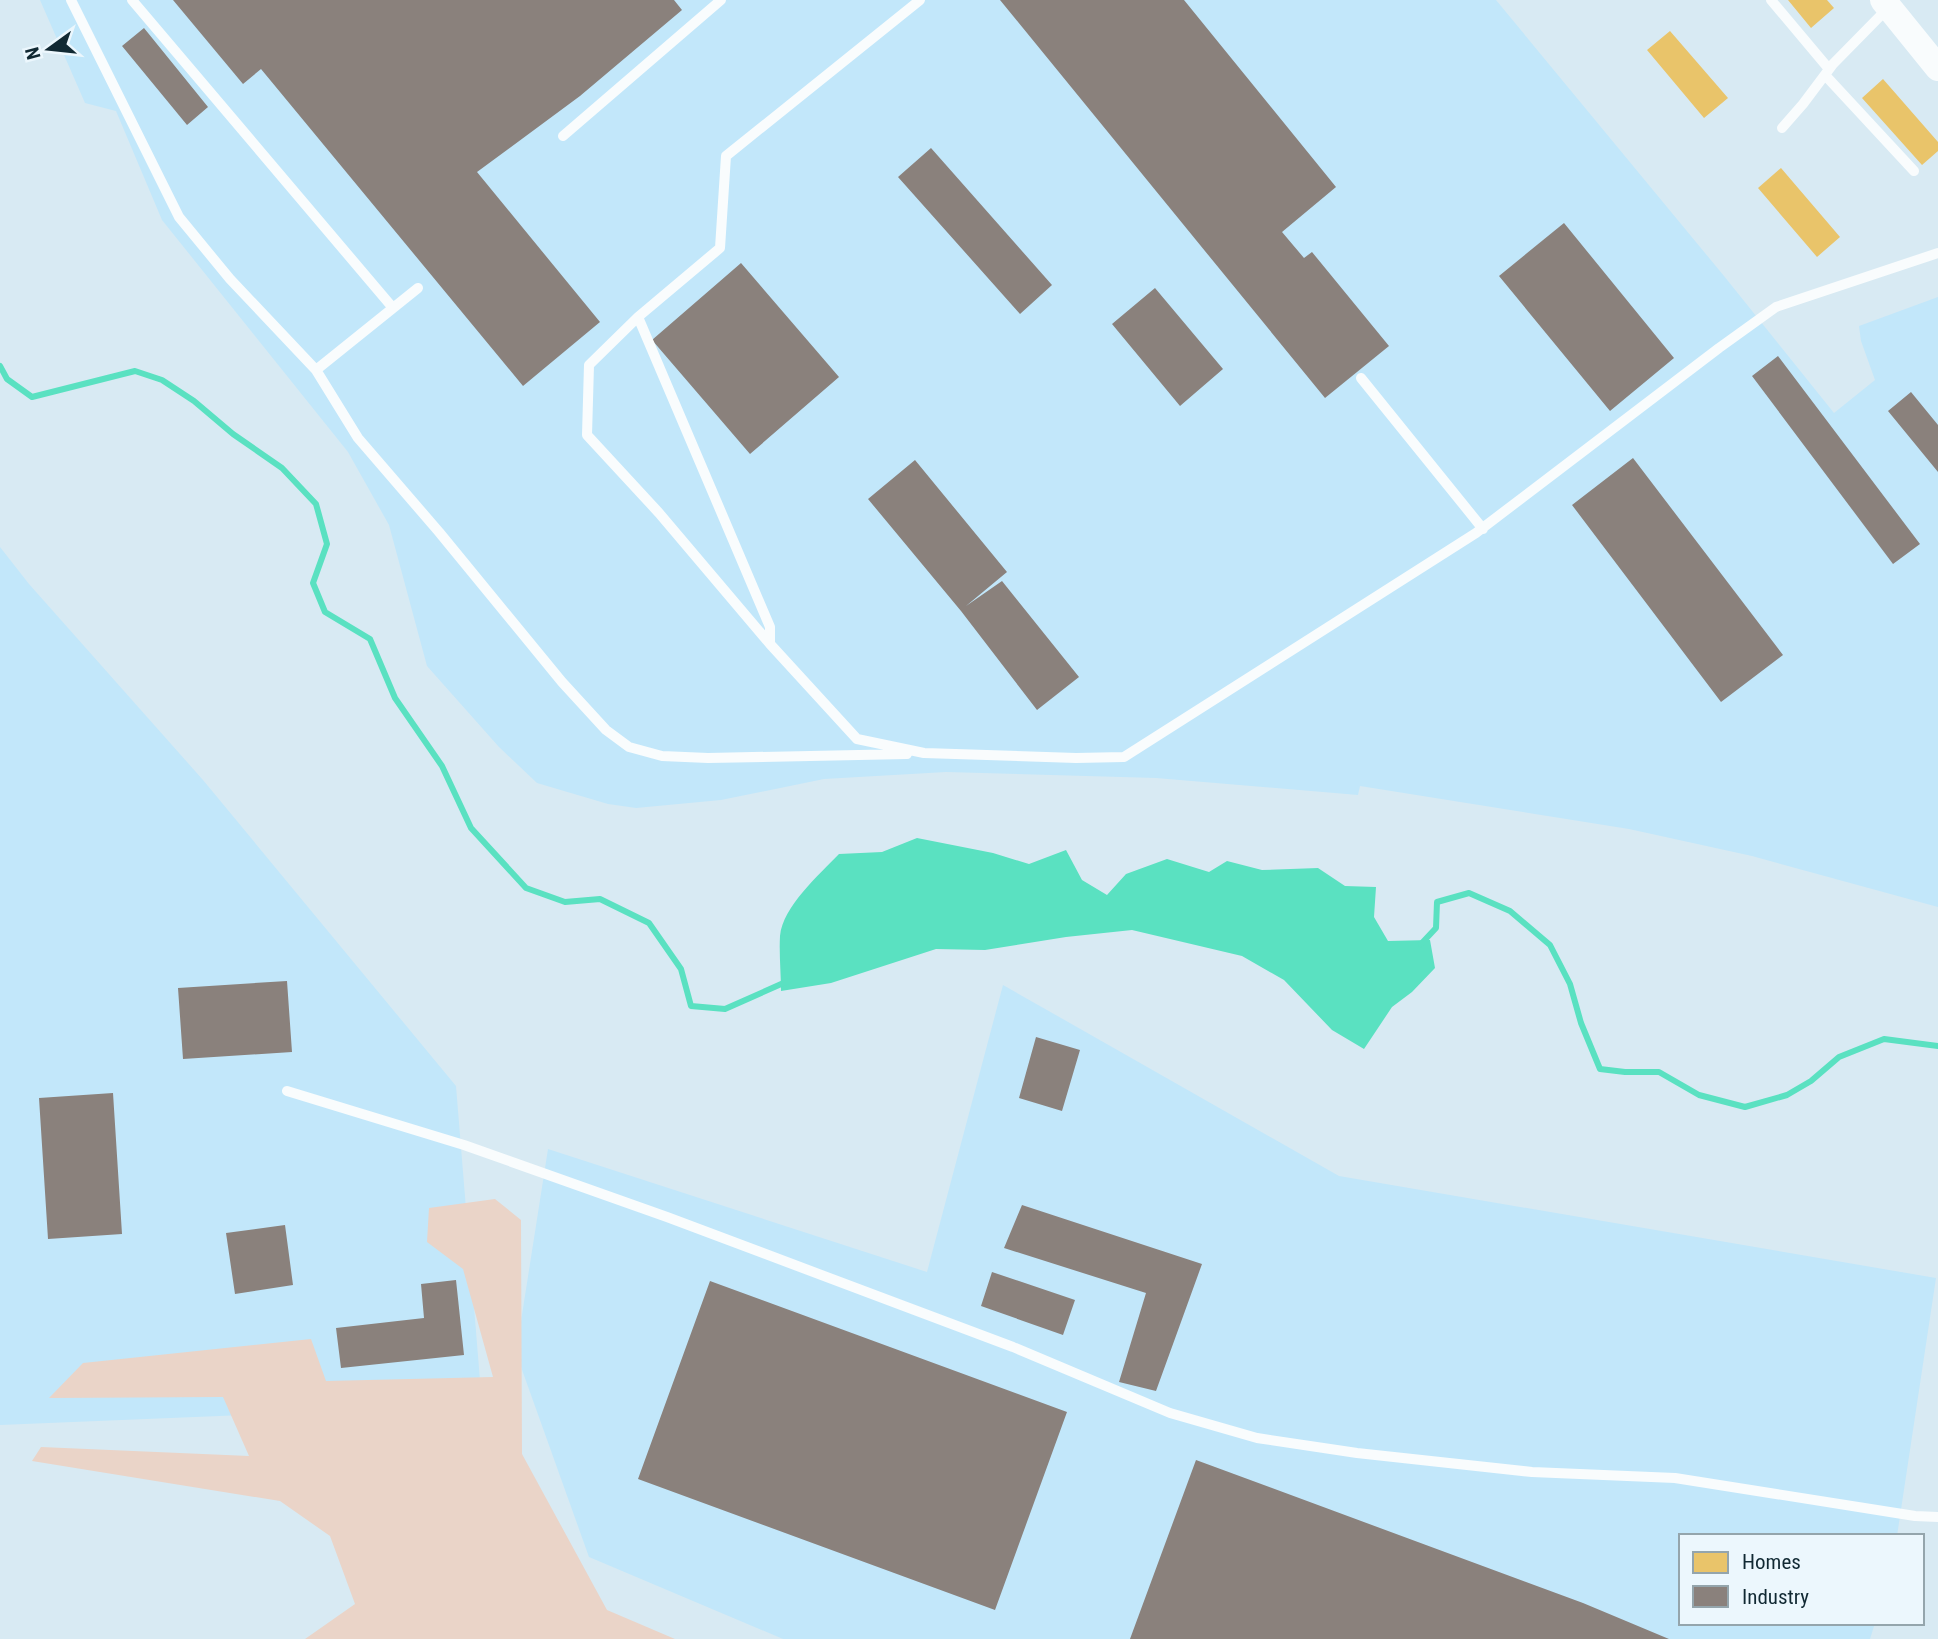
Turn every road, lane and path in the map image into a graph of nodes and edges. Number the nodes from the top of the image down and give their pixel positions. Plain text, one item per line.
1 (71, 0) edge
2 (132, 0) edge
3 (721, 0) edge
4 (920, 0) edge
5 (1771, 0) edge
6 (1886, 3) edge
7 (1938, 68) edge
8 (1827, 72) junction
9 (1782, 128) dead end
10 (563, 136) dead end
11 (1914, 172) dead end
12 (1938, 253) edge
13 (418, 288) dead end
14 (393, 308) junction
15 (638, 317) junction
16 (316, 370) junction
17 (1361, 378) dead end
18 (1483, 528) junction
19 (770, 645) junction
20 (924, 753) junction
21 (287, 1091) dead end
22 (1938, 1517) edge

1 - 16 lane
2 - 14 lane
3 - 10 lane
4 - 15 lane
5 - 8 lane
6 - 7 street
6 - 8 lane
8 - 9 lane
8 - 11 lane
12 - 18 lane
13 - 14 lane
14 - 16 lane
15 - 19 lane
15 - 19 lane
16 - 20 lane
17 - 18 lane
18 - 20 lane
19 - 20 lane
21 - 22 lane

